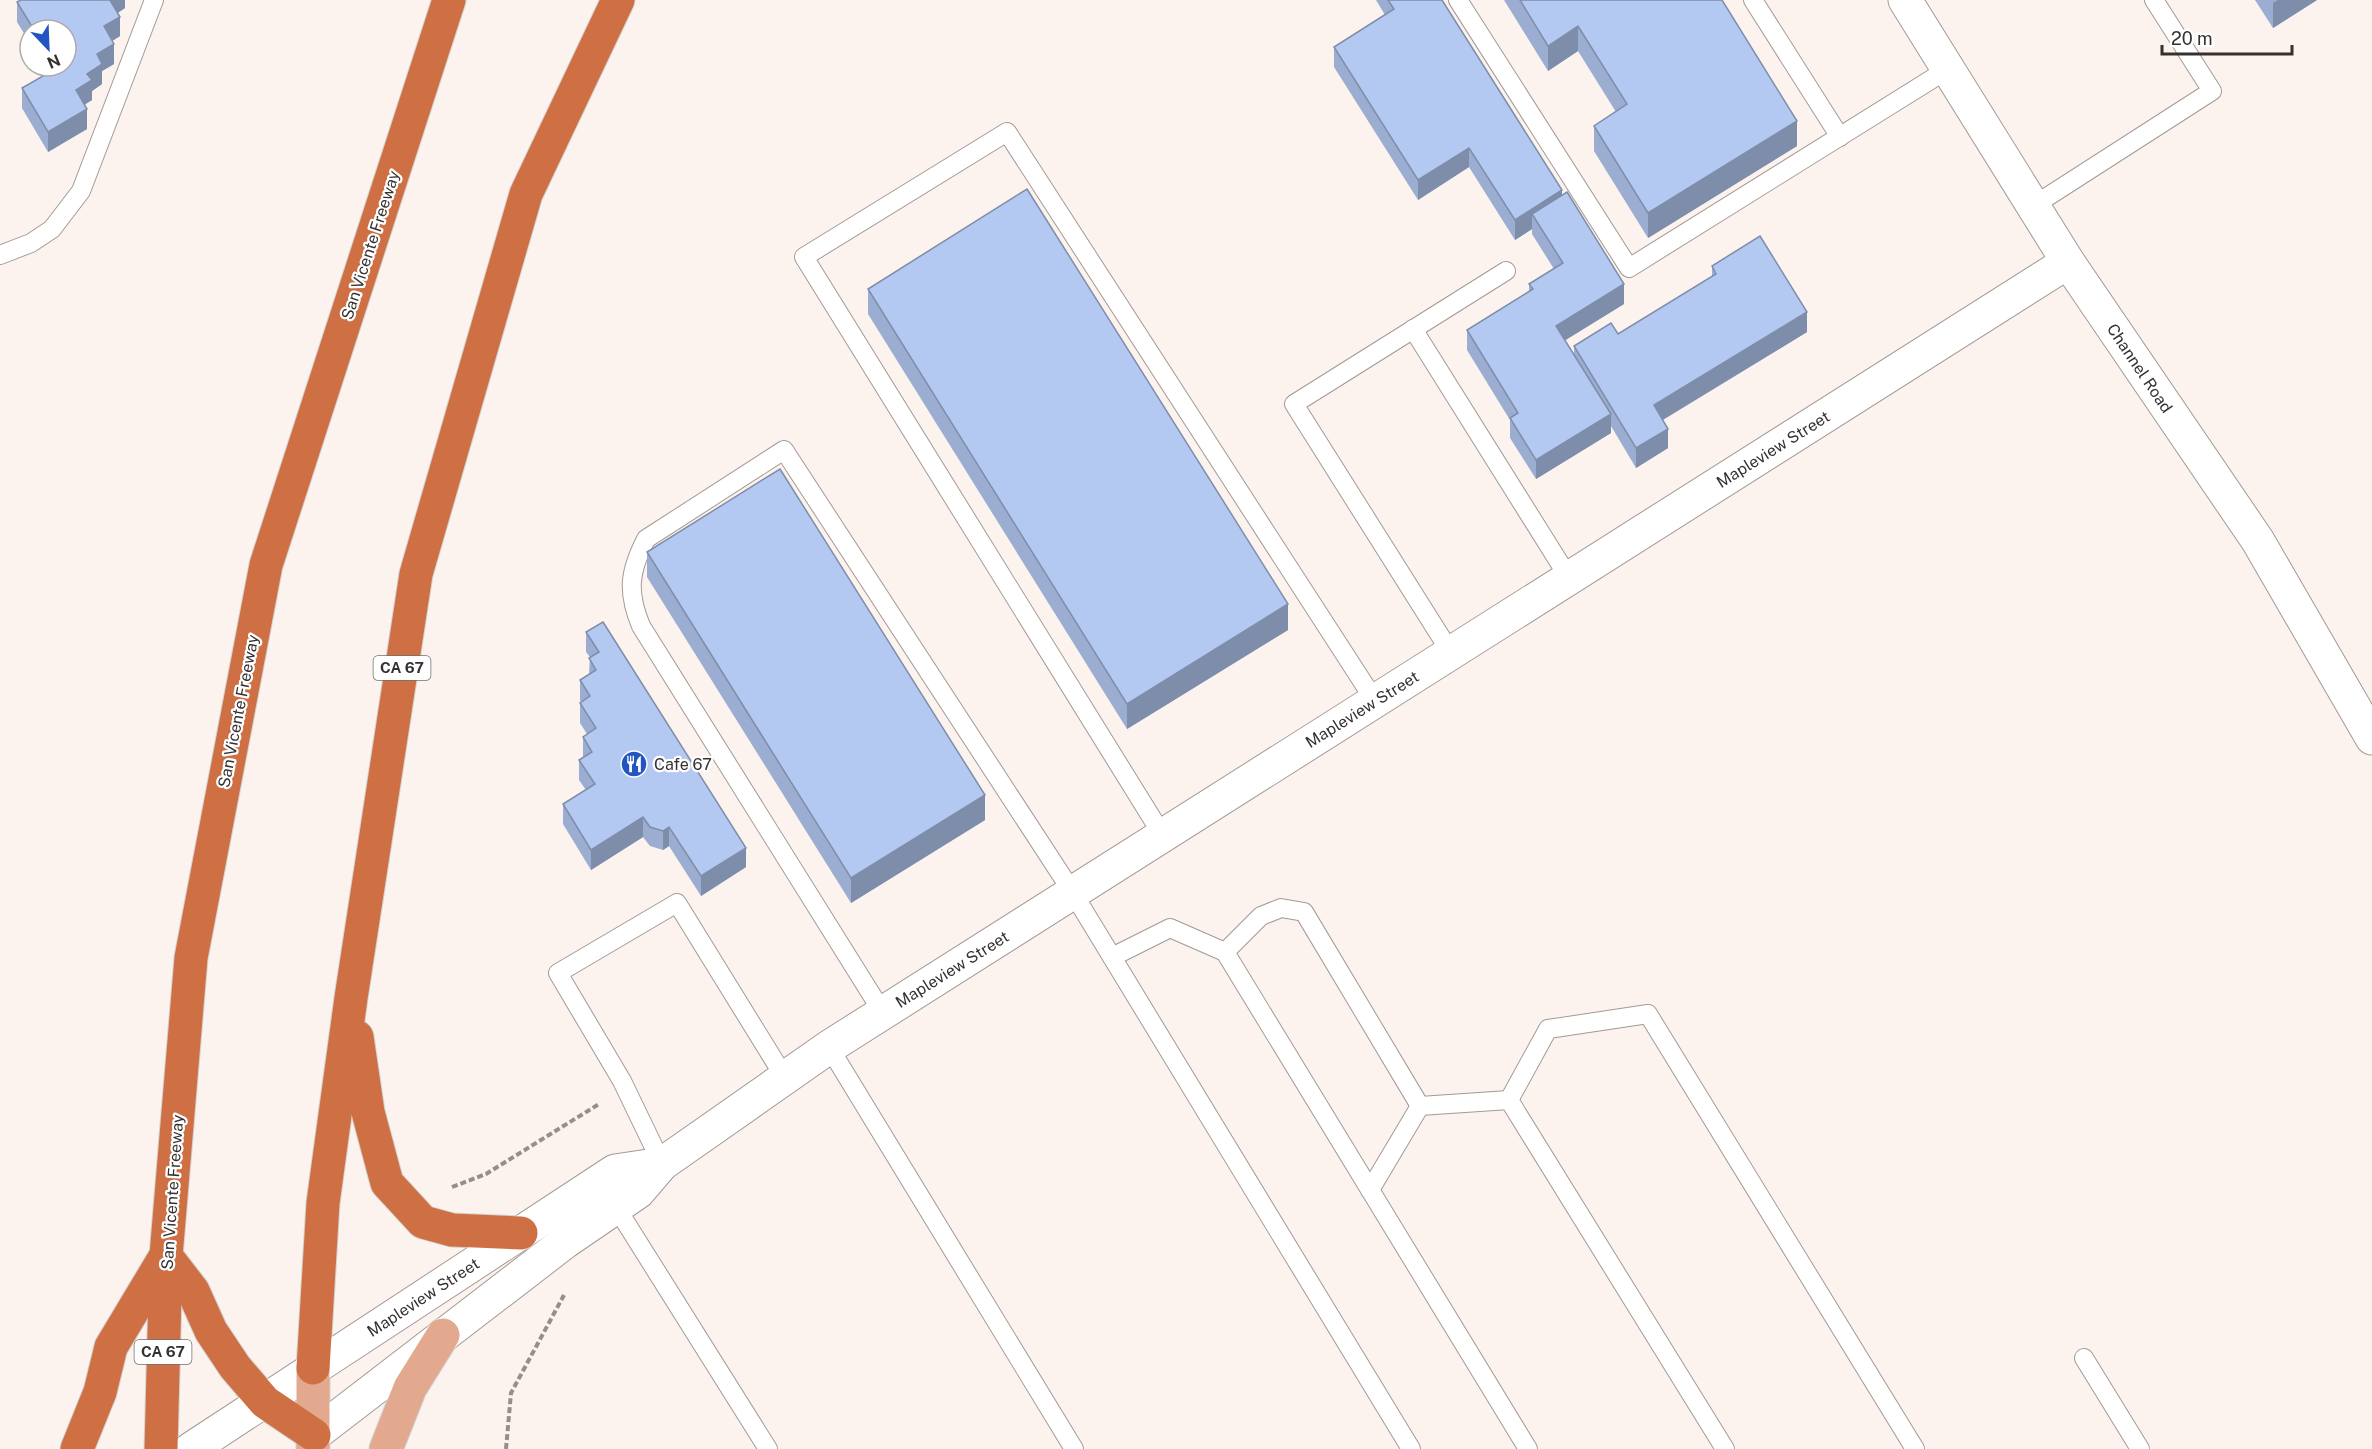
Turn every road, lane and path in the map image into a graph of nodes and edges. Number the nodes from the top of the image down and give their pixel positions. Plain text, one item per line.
1 (154, 0) edge
2 (449, 0) edge
3 (618, 0) edge
4 (1458, 0) edge
5 (1753, 0) edge
6 (1905, 0) edge
7 (2154, 0) edge
8 (1948, 69) junction
9 (1840, 137) junction
10 (2033, 207) junction
11 (0, 255) edge
12 (2068, 262) junction
13 (1506, 271) dead end
14 (1413, 329) junction
15 (1569, 578) junction
16 (1450, 653) junction
17 (1375, 701) junction
18 (2372, 738) edge
19 (1163, 836) junction
20 (1073, 893) junction
21 (1225, 952) junction
22 (1112, 957) junction
23 (351, 998) junction
24 (883, 1013) junction
25 (829, 1047) junction
26 (784, 1078) junction
27 (625, 1088) junction
28 (1509, 1100) junction
29 (1420, 1106) junction
30 (662, 1164) junction
31 (451, 1187) dead end
32 (1370, 1190) junction
33 (616, 1207) junction
34 (521, 1233) junction
35 (166, 1256) junction
36 (570, 1288) dead end
37 (443, 1335) junction
38 (2084, 1358) dead end
39 (313, 1368) junction
40 (265, 1401) junction
41 (306, 1444) edge
42 (77, 1449) edge
43 (161, 1449) edge
44 (191, 1449) edge
45 (386, 1449) edge
46 (506, 1449) edge
47 (768, 1449) edge
48 (1074, 1449) edge
49 (1411, 1449) edge
50 (1528, 1449) edge
51 (1725, 1449) edge
52 (1915, 1449) edge
53 (2140, 1449) edge

1 - 11 lane
2 - 35 highway, San Vicente Freeway / CA 67
3 - 23 highway, CA 67
4 - 9 lane
5 - 9 lane
6 - 8 main road, Channel Road
7 - 10 lane
8 - 9 lane
8 - 10 main road, Channel Road
10 - 12 main road, Channel Road
12 - 15 main road, Mapleview Street
12 - 18 main road, Channel Road
13 - 14 lane
14 - 15 lane
14 - 16 lane
15 - 16 main road, Mapleview Street
16 - 17 main road, Mapleview Street
17 - 19 main road, Mapleview Street
17 - 19 lane
19 - 20 main road, Mapleview Street
20 - 22 lane
20 - 24 main road, Mapleview Street
20 - 24 lane
21 - 22 lane
21 - 29 lane
21 - 32 lane
22 - 49 lane
23 - 34 highway
23 - 39 highway, CA 67
24 - 25 main road, Mapleview Street
25 - 26 main road, Mapleview Street
25 - 48 lane
26 - 27 lane
26 - 30 main road, Mapleview Street
27 - 30 lane
27 - 31 path
28 - 29 lane
28 - 51 lane
28 - 52 lane
29 - 32 lane
30 - 33 main road, Mapleview Street
30 - 34 main road, Mapleview Street
32 - 50 lane
33 - 37 main road, Mapleview Street
33 - 47 lane
34 - 39 main road, Mapleview Street
35 - 40 highway
35 - 42 highway
35 - 43 highway, San Vicente Freeway / CA 67
36 - 46 path
37 - 41 main road, Mapleview Street
37 - 45 main road
38 - 53 lane
39 - 40 main road, Mapleview Street
39 - 41 main road, CA 67
40 - 41 highway
40 - 44 main road, Mapleview Street

